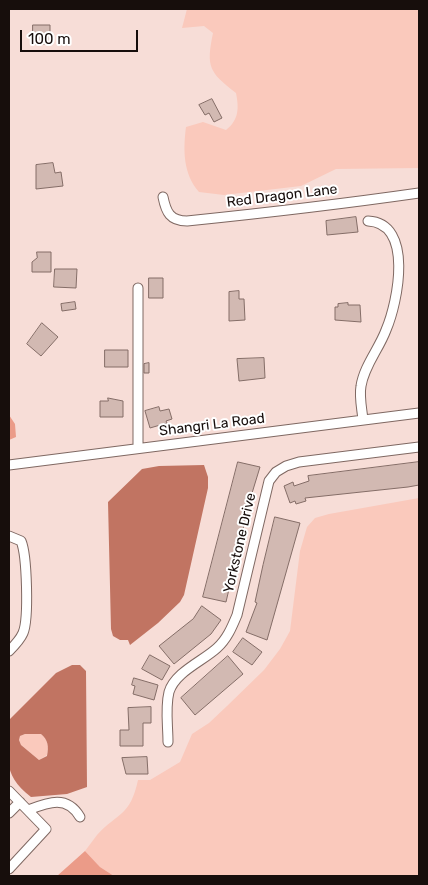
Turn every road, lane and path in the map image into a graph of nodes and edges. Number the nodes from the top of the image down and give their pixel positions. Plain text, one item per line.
1 (419, 193) edge
2 (163, 197) dead end
3 (368, 221) dead end
4 (138, 288) dead end
5 (419, 413) edge
6 (363, 420) junction
7 (419, 446) edge
8 (138, 448) junction
9 (9, 465) edge
10 (9, 536) edge
11 (9, 651) edge
12 (168, 742) dead end
13 (9, 791) edge
14 (20, 802) junction
15 (28, 810) junction
16 (9, 813) edge
17 (80, 817) dead end
18 (9, 869) edge

1 - 2 street, Red Dragon Lane
3 - 6 street
4 - 8 street
5 - 6 street, Shangri La Road
6 - 8 street, Shangri La Road
7 - 12 street, Yorkstone Drive
8 - 9 street, Shangri La Road
10 - 11 street
13 - 14 street
14 - 15 street
14 - 16 street
15 - 17 street
15 - 18 street

